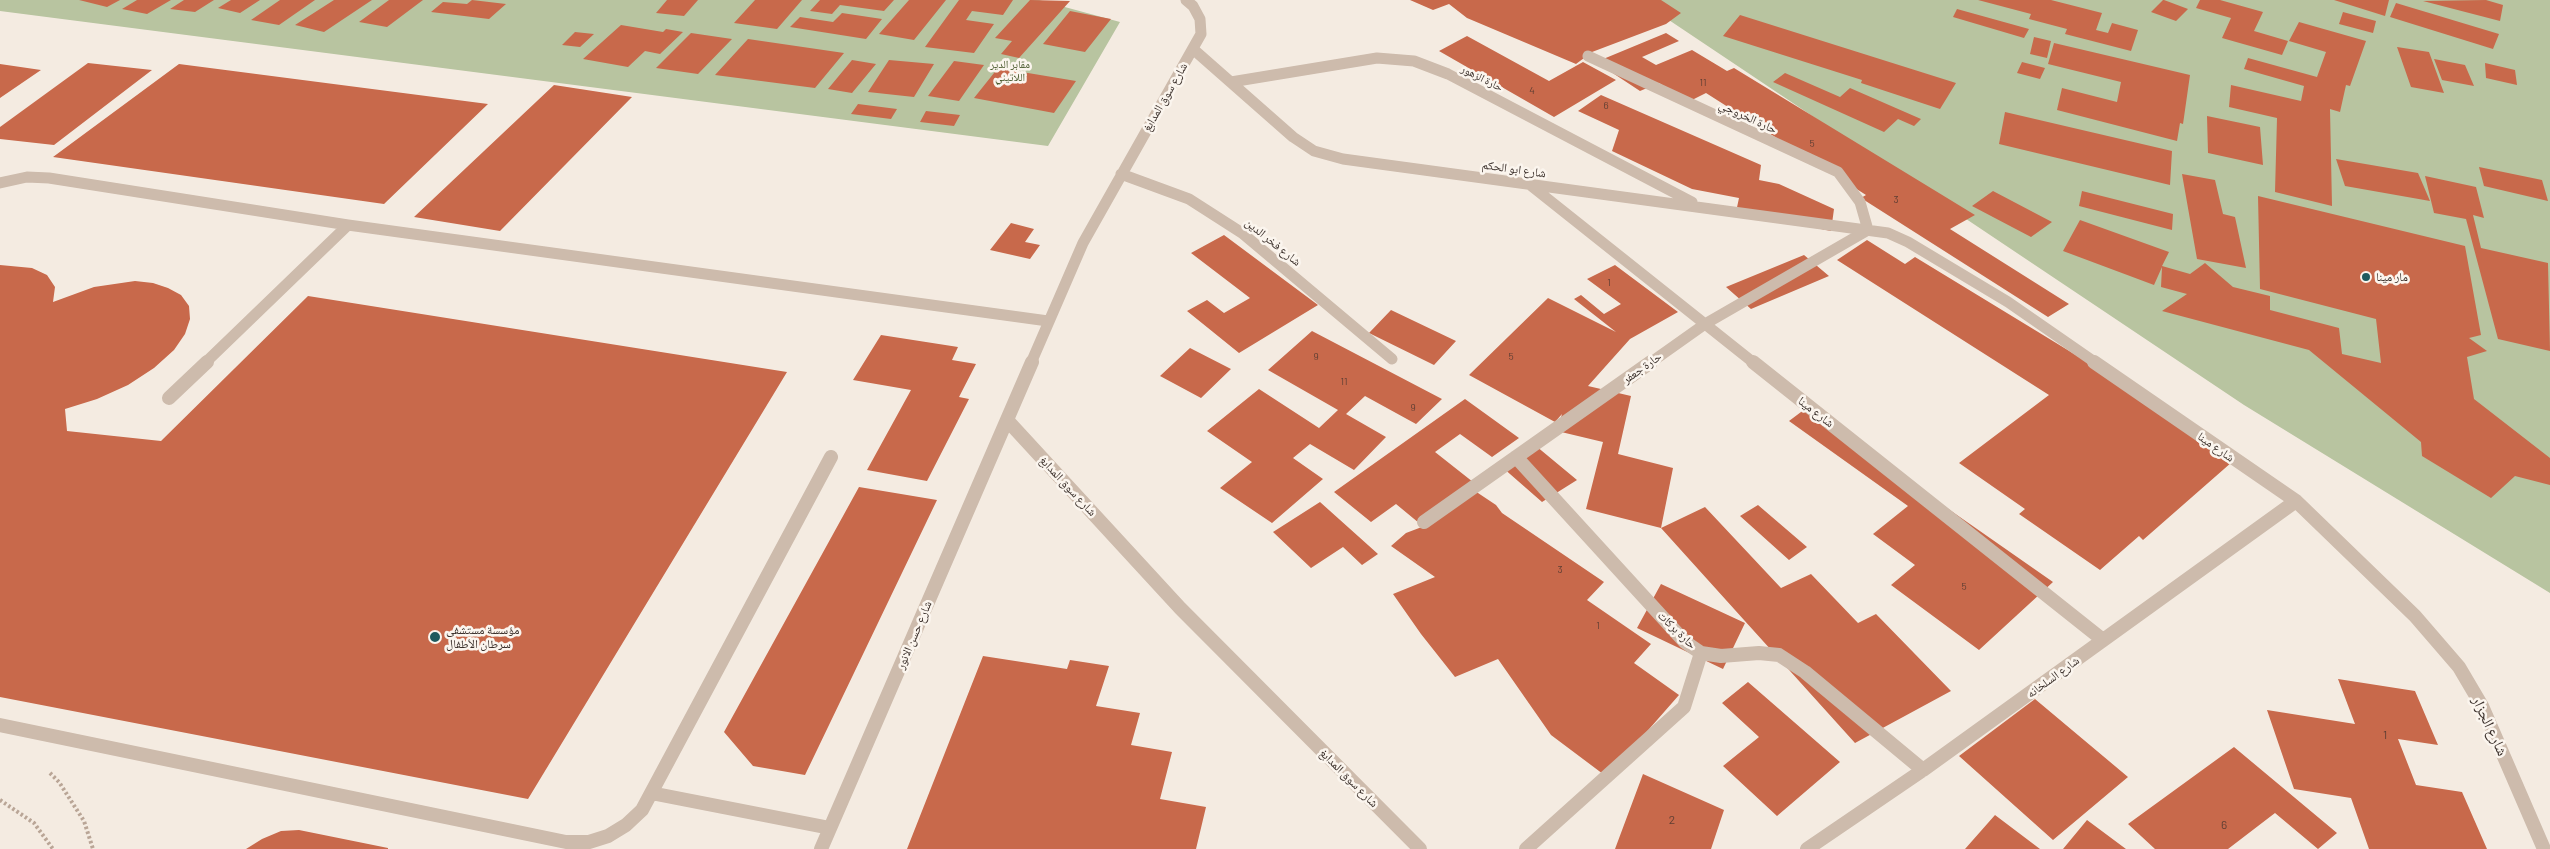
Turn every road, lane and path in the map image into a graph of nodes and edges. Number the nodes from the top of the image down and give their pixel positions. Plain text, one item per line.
1 (1186, 0) edge
2 (1193, 49) junction
3 (1588, 56) dead end
4 (1231, 82) junction
5 (1121, 174) junction
6 (0, 183) edge
7 (1529, 184) junction
8 (1700, 207) junction
9 (348, 225) junction
10 (1868, 230) junction
11 (1048, 321) junction
12 (1705, 324) junction
13 (1392, 359) dead end
14 (169, 398) dead end
15 (1007, 420) junction
16 (831, 457) dead end
17 (1516, 457) junction
18 (2296, 501) junction
19 (1424, 522) dead end
20 (2416, 616) joint
21 (2103, 640) junction
22 (1701, 653) junction
23 (0, 725) edge
24 (46, 769) dead end
25 (1923, 770) junction
26 (651, 793) junction
27 (0, 800) edge
28 (830, 828) junction
29 (594, 845) edge
30 (53, 849) edge
31 (93, 849) edge
32 (821, 849) edge
33 (1420, 849) edge
34 (1526, 849) edge
35 (1807, 849) edge
36 (2544, 849) edge

1 - 2 street
2 - 4 street, شارع ابو الحكم
2 - 5 street, شارع سوق المدابغ
3 - 10 street, حارة الخروجي
4 - 7 street, شارع ابو الحكم
4 - 8 street, حارة الزهور
5 - 11 street, شارع سوق المدابغ
5 - 13 street, شارع فخر الدين
6 - 9 street
7 - 8 street, شارع ابو الحكم
7 - 12 street, شارع مينا
8 - 10 street, شارع ابو الحكم
9 - 11 street
9 - 14 street
10 - 12 street, حارة جعفر
10 - 18 street, شارع مينا
11 - 15 street, شارع سوق المدابغ
12 - 17 street, حارة جعفر
12 - 21 street, شارع مينا
15 - 28 street, شارع حسن الانور
15 - 33 street, شارع سوق المدابغ
16 - 26 street
17 - 19 street, حارة جعفر
17 - 22 street, حارة بركات
18 - 20 street, شارع مينا
18 - 21 street, شارع السلخانه
20 - 36 street, شارع الجزار
21 - 25 street, شارع السلخانه
22 - 25 street, حارة بركات
22 - 34 street
23 - 29 street
24 - 31 path
25 - 35 street, شارع السلخانه
26 - 28 street
26 - 29 street
27 - 30 path
28 - 32 street, شارع حسن الانور

